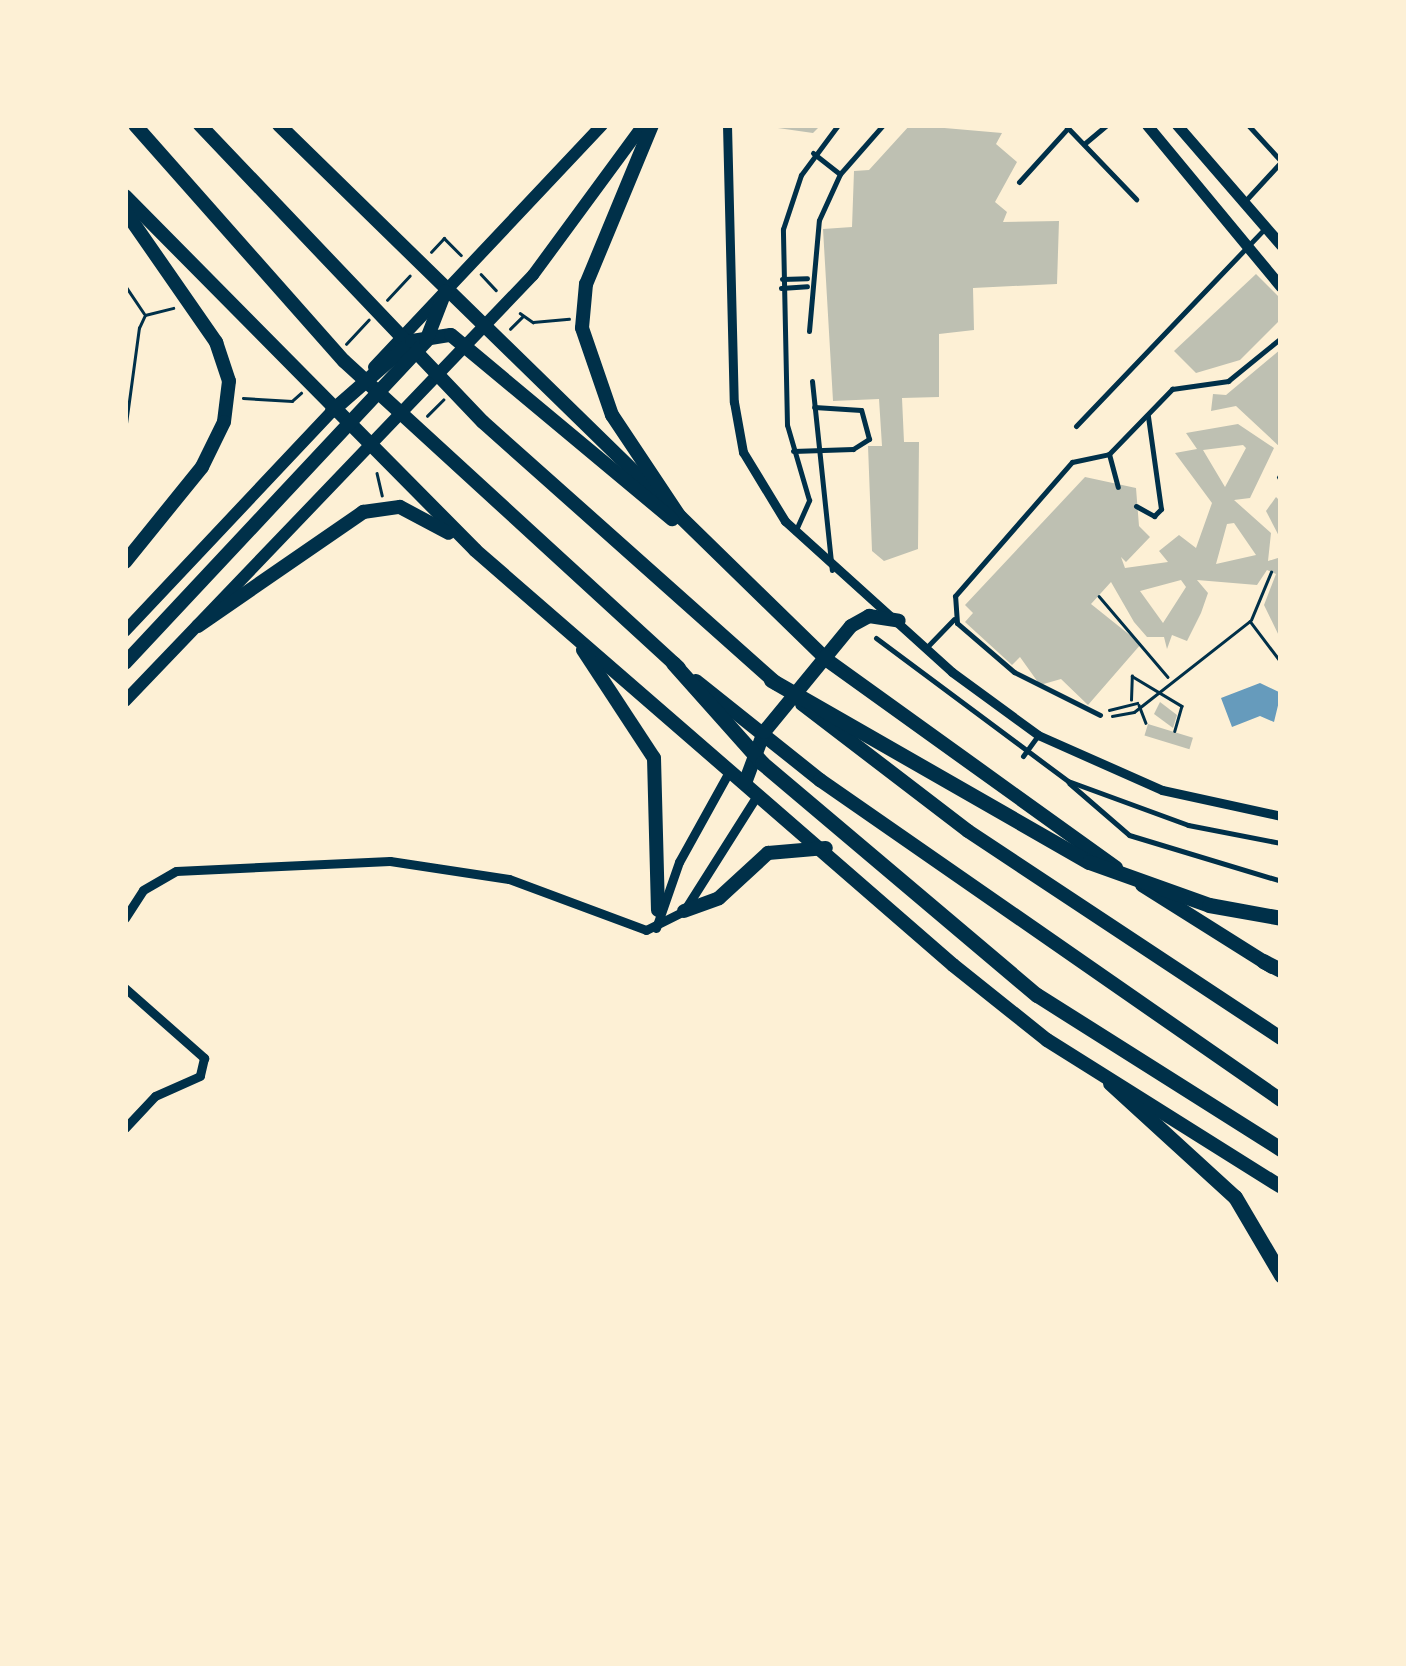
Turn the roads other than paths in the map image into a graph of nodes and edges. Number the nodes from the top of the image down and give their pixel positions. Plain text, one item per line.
1 (136, 125) edge
2 (200, 125) edge
3 (279, 125) edge
4 (602, 125) edge
5 (643, 125) edge
6 (652, 125) edge
7 (727, 125) edge
8 (838, 125) edge
9 (884, 125) edge
10 (1107, 125) edge
11 (1147, 125) edge
12 (1177, 125) edge
13 (1248, 125) edge
14 (1067, 127) edge
15 (1084, 144) junction
16 (813, 152) junction
17 (1281, 162) edge
18 (840, 174) junction
19 (1019, 182) dead end
20 (125, 196) edge
21 (1136, 199) dead end
22 (1244, 202) junction
23 (125, 211) edge
24 (1266, 227) junction
25 (1281, 245) edge
26 (1249, 248) junction
27 (807, 278) junction
28 (781, 279) junction
29 (807, 286) junction
30 (1281, 287) edge
31 (782, 288) junction
32 (444, 292) junction
33 (484, 327) junction
34 (810, 331) dead end
35 (430, 334) junction
36 (1281, 338) edge
37 (467, 345) junction
38 (812, 381) dead end
39 (814, 407) junction
40 (332, 411) junction
41 (1148, 416) junction
42 (1076, 426) dead end
43 (349, 427) junction
44 (370, 447) junction
45 (818, 450) junction
46 (793, 451) junction
47 (1109, 454) junction
48 (1118, 487) dead end
49 (1136, 506) dead end
50 (682, 522) junction
51 (795, 532) junction
52 (475, 550) junction
53 (125, 562) edge
54 (832, 570) junction
55 (954, 619) junction
56 (899, 620) junction
57 (198, 626) junction
58 (568, 630) junction
59 (125, 631) edge
60 (876, 638) dead end
61 (926, 648) junction
62 (827, 660) junction
63 (672, 663) junction
64 (125, 664) edge
65 (771, 680) junction
66 (125, 701) edge
67 (1100, 715) dead end
68 (1038, 735) junction
69 (1024, 756) junction
70 (730, 770) junction
71 (1068, 781) junction
72 (745, 783) junction
73 (758, 794) junction
74 (1281, 816) edge
75 (1281, 843) edge
76 (829, 850) junction
77 (1281, 882) edge
78 (658, 910) junction
79 (684, 911) junction
80 (125, 918) edge
81 (1281, 918) edge
82 (656, 928) junction
83 (1262, 961) joint
84 (1281, 971) edge
85 (125, 988) edge
86 (1281, 1038) edge
87 (1110, 1083) junction
88 (1281, 1100) edge
89 (125, 1128) edge
90 (1281, 1148) edge
91 (1281, 1187) edge
92 (1281, 1274) edge

1 - 63 main road
2 - 65 main road
3 - 32 main road
4 - 32 main road
5 - 33 main road
6 - 50 main road
7 - 51 street
8 - 16 lane
9 - 18 lane
10 - 15 lane
11 - 26 street
12 - 22 street
13 - 17 lane
14 - 15 lane
14 - 19 lane
15 - 21 lane
16 - 18 lane
16 - 28 lane
17 - 22 lane
18 - 27 lane
20 - 40 main road
22 - 24 street
23 - 53 main road
24 - 25 street
24 - 26 lane
26 - 30 street
26 - 42 lane
27 - 28 lane
27 - 29 lane
28 - 31 lane
29 - 31 lane
29 - 34 lane
31 - 46 lane
32 - 33 main road
32 - 35 main road
32 - 40 main road
33 - 37 main road
33 - 50 main road
35 - 37 main road
35 - 40 main road
35 - 43 main road
36 - 41 lane
37 - 44 main road
37 - 50 main road
38 - 39 lane
39 - 45 lane
39 - 45 lane
40 - 43 main road
40 - 59 main road
41 - 47 lane
41 - 49 lane
43 - 44 main road
43 - 64 main road
44 - 52 main road
44 - 57 main road
45 - 46 lane
45 - 54 lane
46 - 51 lane
47 - 48 lane
47 - 55 lane
50 - 62 main road
51 - 54 street
52 - 57 main road
52 - 58 main road
54 - 56 street
55 - 61 lane
55 - 67 lane
56 - 61 street
56 - 62 main road
57 - 66 main road
58 - 70 main road
58 - 78 main road
60 - 69 lane
61 - 68 street
62 - 72 main road
62 - 83 main road
63 - 88 main road
63 - 90 highway
65 - 81 highway
65 - 86 main road
68 - 69 lane
68 - 74 street
69 - 71 lane
70 - 72 main road
70 - 78 street
71 - 75 lane
71 - 77 lane
72 - 73 main road
73 - 76 main road
73 - 79 street
76 - 79 main road
76 - 87 main road
78 - 82 street
79 - 82 street
80 - 82 street
83 - 84 highway
85 - 89 street
87 - 91 main road
87 - 92 highway

